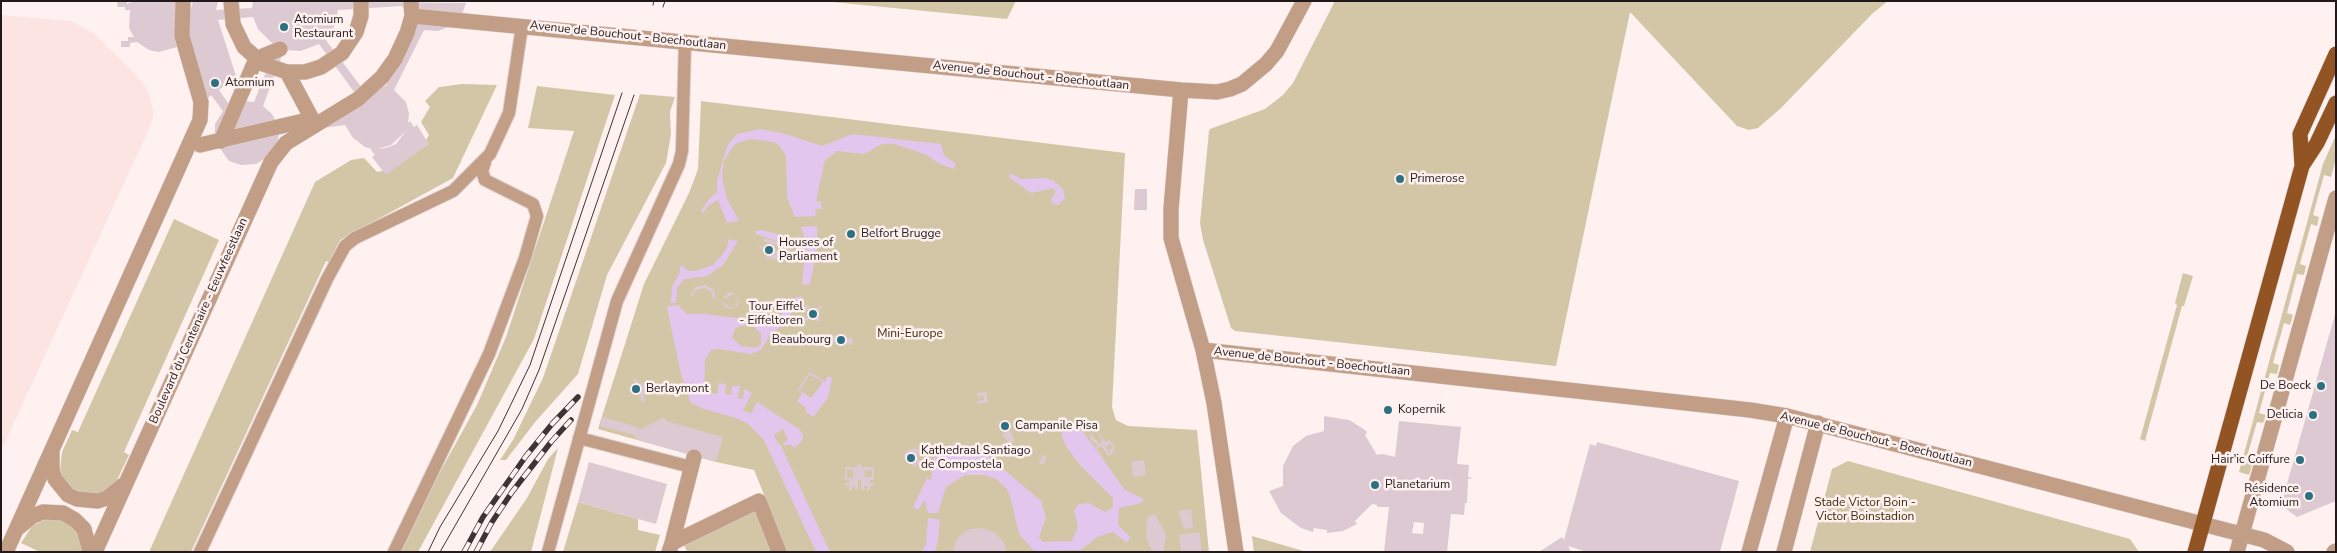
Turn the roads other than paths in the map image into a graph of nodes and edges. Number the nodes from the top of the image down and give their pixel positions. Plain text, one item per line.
1 (183, 1) edge
2 (231, 1) edge
3 (361, 1) edge
4 (1304, 1) edge
5 (411, 9) edge
6 (522, 26) junction
7 (685, 42) junction
8 (280, 49) dead end
9 (2336, 54) edge
10 (256, 59) junction
11 (287, 72) junction
12 (1181, 90) junction
13 (2336, 102) edge
14 (220, 140) junction
15 (196, 143) junction
16 (485, 162) junction
17 (2302, 166) junction
18 (2336, 198) edge
19 (1203, 350) junction
20 (1787, 416) junction
21 (1818, 423) junction
22 (579, 438) junction
23 (52, 448) junction
24 (693, 462) joint
25 (128, 479) junction
26 (2202, 525) junction
27 (17, 529) junction
28 (2242, 535) junction
29 (670, 547) edge
30 (6, 552) edge
31 (90, 552) edge
32 (96, 552) edge
33 (200, 552) edge
34 (394, 552) edge
35 (548, 552) edge
36 (779, 552) edge
37 (1236, 552) edge
38 (1749, 552) edge
39 (1784, 552) edge
40 (2195, 552) edge
41 (2238, 552) edge
42 (2287, 552) edge

1 - 15 street, Boulevard du Centenaire - Eeuwfeestlaan
2 - 10 street
3 - 11 street
4 - 12 street
5 - 6 street, Avenue de Bouchout - Boechoutlaan
5 - 25 street, Boulevard du Centenaire - Eeuwfeestlaan
6 - 7 street, Avenue de Bouchout - Boechoutlaan
6 - 16 lane
7 - 12 street, Avenue de Bouchout - Boechoutlaan
7 - 22 lane
8 - 10 street
9 - 17 main road
10 - 11 street
10 - 14 street
11 - 14 street
12 - 19 street, Avenue de Bouchout - Boechoutlaan
13 - 17 main road
14 - 15 street
15 - 23 street, Boulevard du Centenaire - Eeuwfeestlaan
16 - 33 lane
16 - 34 lane
17 - 26 main road
18 - 28 street
19 - 20 street, Avenue de Bouchout - Boechoutlaan
19 - 37 street
20 - 21 street, Avenue de Bouchout - Boechoutlaan
20 - 38 street
21 - 26 street, Avenue de Bouchout - Boechoutlaan
21 - 39 street
22 - 24 lane
22 - 35 lane
23 - 25 street, Boulevard du Centenaire - Eeuwfeestlaan
23 - 27 street, Boulevard du Centenaire - Eeuwfeestlaan
24 - 29 street
25 - 32 street, Boulevard du Centenaire - Eeuwfeestlaan
26 - 28 street, Avenue de Bouchout - Boechoutlaan
26 - 40 main road
27 - 30 street, Boulevard du Centenaire - Eeuwfeestlaan
27 - 31 street, Boulevard du Centenaire - Eeuwfeestlaan
28 - 41 street
28 - 42 street, Avenue de Bouchout - Boechoutlaan
29 - 36 street

